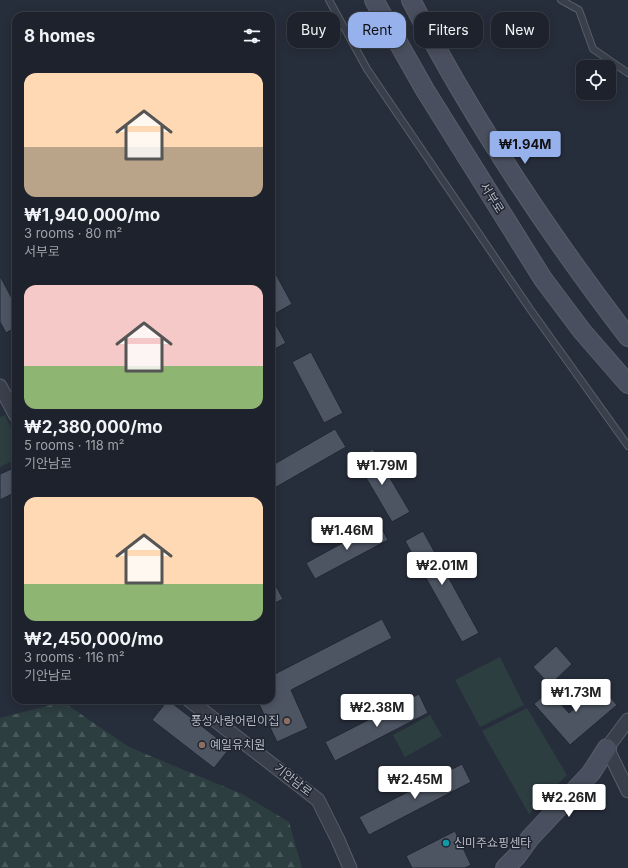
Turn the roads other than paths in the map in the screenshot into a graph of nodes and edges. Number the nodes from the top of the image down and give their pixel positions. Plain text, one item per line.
1 (329, 0) edge
2 (374, 0) edge
3 (411, 0) edge
4 (560, 0) edge
5 (628, 72) edge
6 (628, 337) edge
7 (628, 384) edge
8 (0, 386) edge
9 (12, 408) edge
10 (628, 446) edge
11 (195, 704) edge
12 (628, 720) edge
13 (606, 748) junction
14 (628, 791) edge
15 (350, 868) edge
16 (505, 868) edge

1 - 10 lane
2 - 7 main road, 서부로
3 - 6 main road
4 - 5 lane
8 - 9 street
11 - 15 street, 기안남로
12 - 13 street
13 - 14 street
13 - 16 main road

